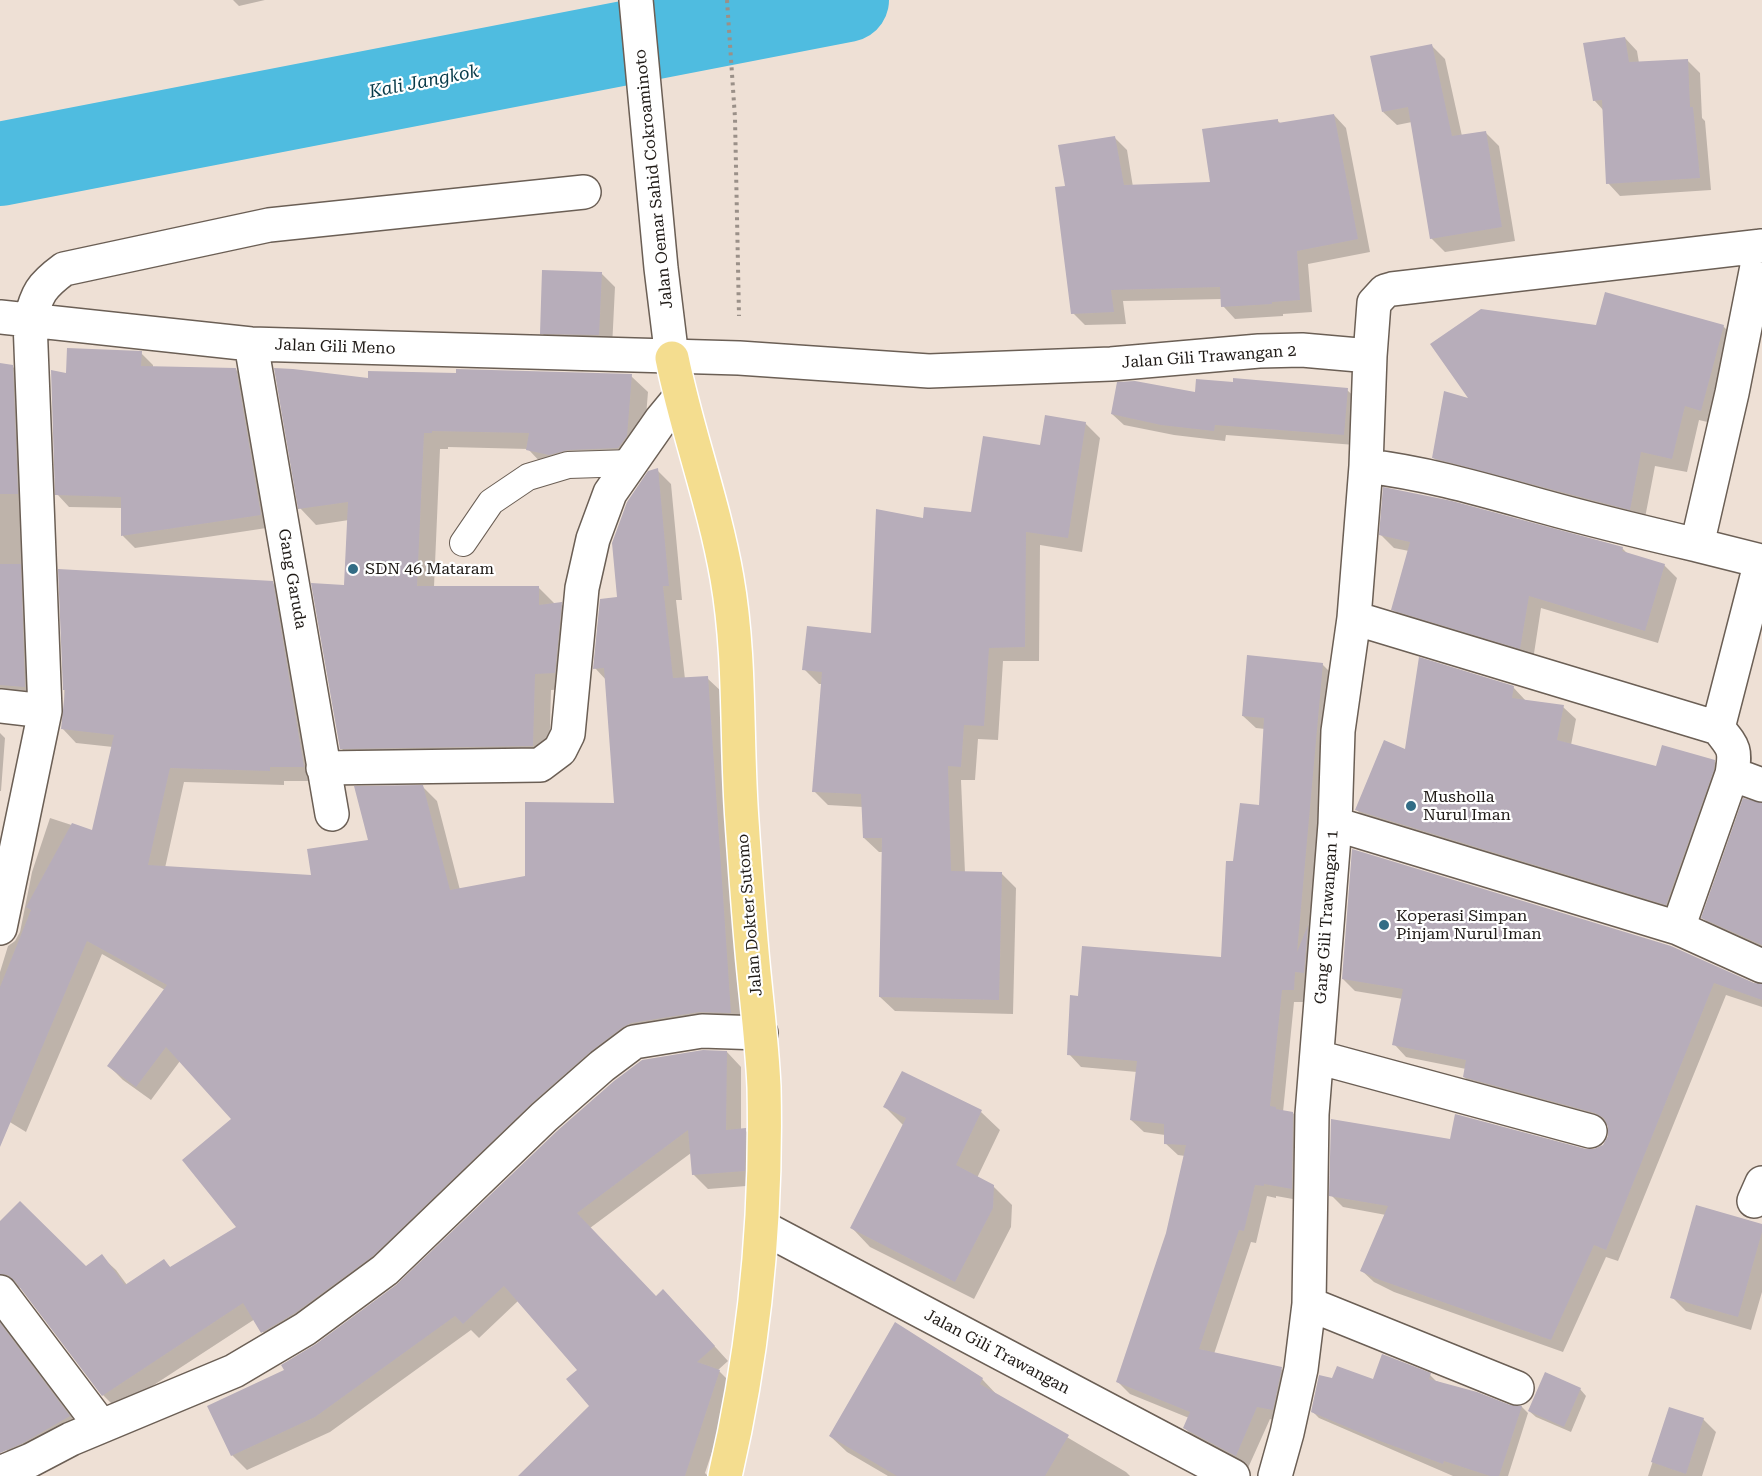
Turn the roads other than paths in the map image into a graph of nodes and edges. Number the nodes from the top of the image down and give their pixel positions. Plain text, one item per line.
1 (636, 0) edge
2 (584, 192) dead end
3 (1762, 246) edge
4 (15, 319) edge
5 (251, 344) junction
6 (1370, 356) junction
7 (672, 358) junction
8 (680, 397) junction
9 (632, 463) junction
10 (1366, 466) junction
11 (463, 543) dead end
12 (1697, 544) junction
13 (1761, 561) edge
14 (1354, 618) junction
15 (0, 706) edge
16 (45, 711) junction
17 (1718, 728) junction
18 (323, 768) junction
19 (1747, 779) edge
20 (332, 814) dead end
21 (1335, 824) junction
22 (0, 928) edge
23 (1678, 928) junction
24 (1762, 966) edge
25 (761, 1033) junction
26 (1317, 1057) junction
27 (1590, 1131) dead end
28 (762, 1227) junction
29 (0, 1292) edge
30 (1309, 1305) junction
31 (1517, 1388) dead end
32 (101, 1426) junction
33 (2, 1470) edge
34 (725, 1476) edge
35 (1233, 1476) edge
36 (1275, 1476) edge

1 - 7 street, Jalan Oemar Sahid Cokroaminoto
2 - 4 street
3 - 6 street
3 - 12 street
4 - 5 street, Jalan Gili Meno
4 - 16 street
5 - 7 street, Jalan Gili Meno
5 - 18 street, Gang Garuda
6 - 7 street, Jalan Gili Trawangan 2
6 - 10 street, Gang Gili Trawangan 1
7 - 8 main road, Jalan Dokter Sutomo
8 - 9 street
8 - 25 main road, Jalan Dokter Sutomo
9 - 11 lane
9 - 18 street
10 - 12 street
10 - 14 street, Gang Gili Trawangan 1
12 - 13 street
13 - 17 street
14 - 17 street
14 - 21 street, Gang Gili Trawangan 1
15 - 16 street
16 - 22 street
17 - 19 street
18 - 20 street, Gang Garuda
19 - 23 street
21 - 23 street
21 - 26 street, Gang Gili Trawangan 1
23 - 24 street
25 - 28 main road, Jalan Dokter Sutomo
25 - 32 street
26 - 27 street
26 - 30 street, Gang Gili Trawangan 1
28 - 34 main road, Jalan Dokter Sutomo
28 - 35 street, Jalan Gili Trawangan
29 - 32 street
30 - 31 street
30 - 36 street, Gang Gili Trawangan 1
32 - 33 street

